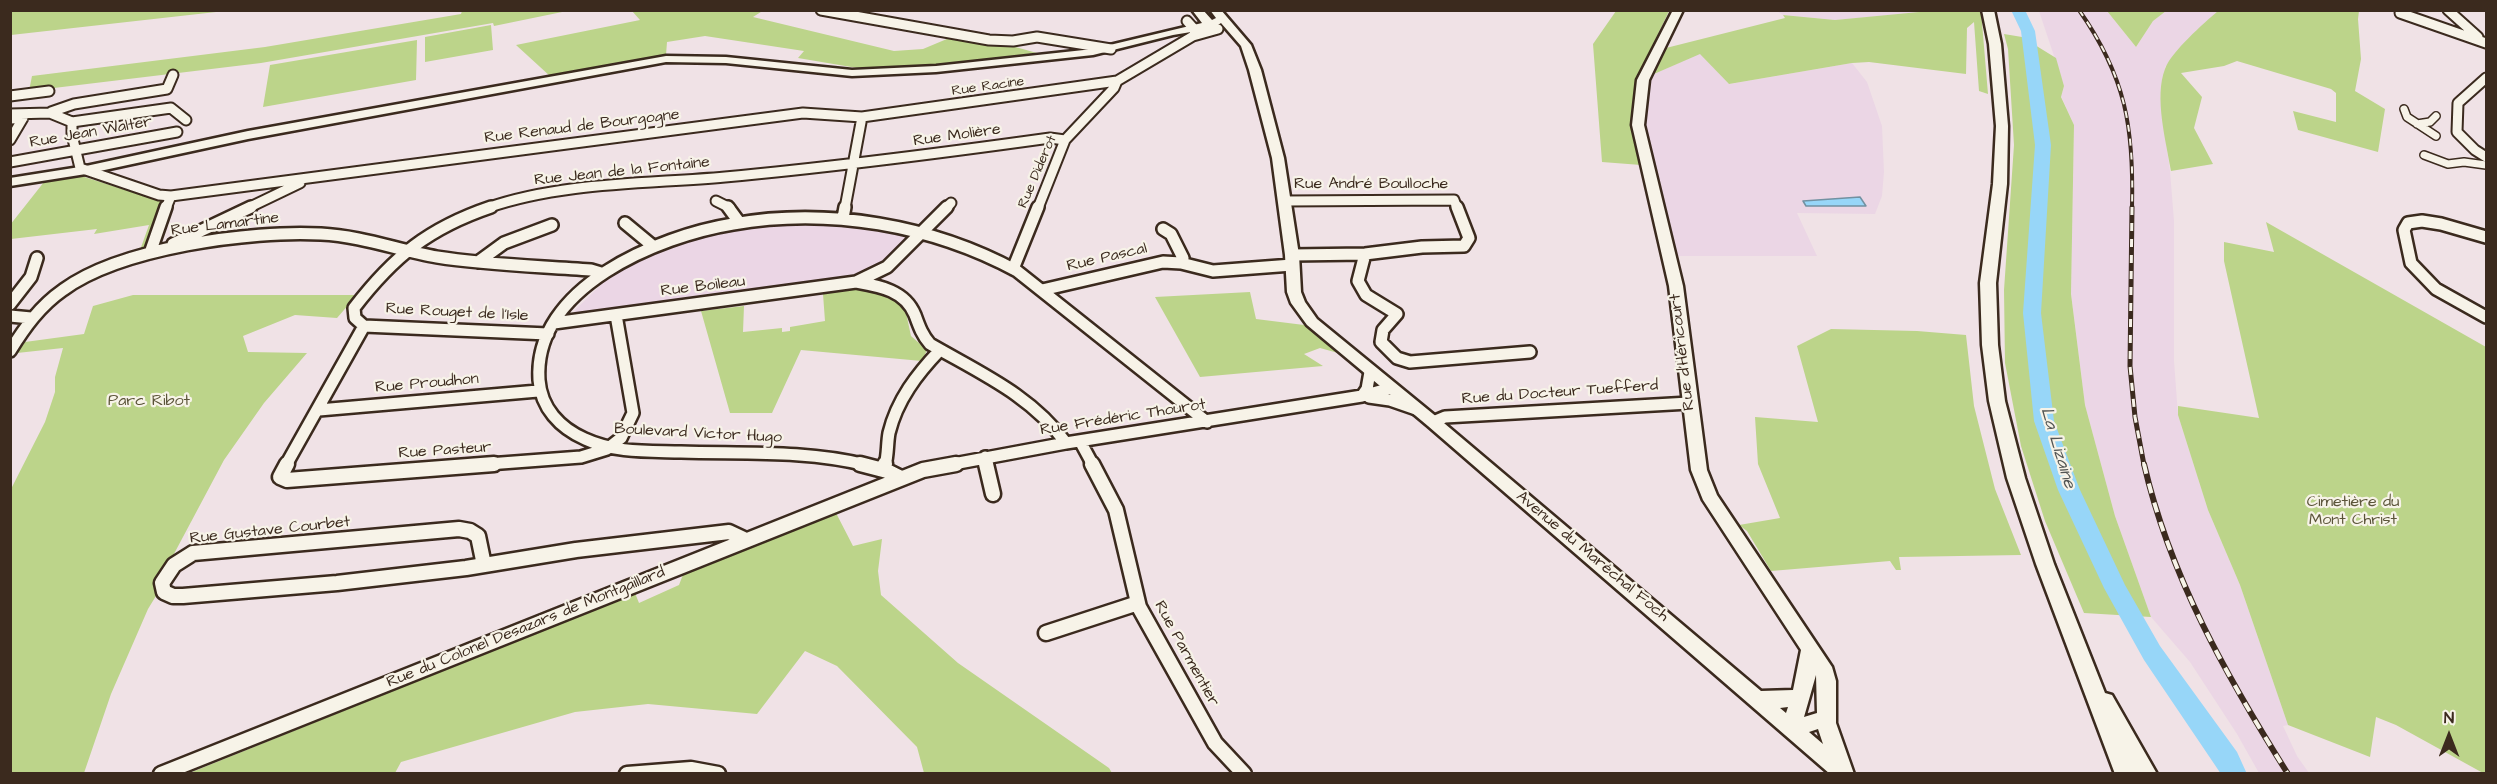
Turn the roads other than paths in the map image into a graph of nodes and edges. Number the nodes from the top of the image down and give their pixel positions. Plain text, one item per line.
1 (821, 10) edge
2 (1678, 10) edge
3 (1988, 10) edge
4 (2448, 10) edge
5 (1197, 11) edge
6 (2400, 13) dead end
7 (1216, 19) edge
8 (1191, 28) junction
9 (2484, 41) edge
10 (1111, 49) junction
11 (173, 75) dead end
12 (2487, 78) edge
13 (1117, 81) junction
14 (49, 91) dead end
15 (10, 96) edge
16 (2404, 109) dead end
17 (50, 112) junction
18 (10, 114) edge
19 (2436, 116) dead end
20 (862, 117) junction
21 (10, 120) edge
22 (186, 120) dead end
23 (72, 122) junction
24 (2417, 124) junction
25 (177, 132) dead end
26 (2436, 136) dead end
27 (10, 140) edge
28 (1065, 140) junction
29 (76, 152) junction
30 (2424, 155) dead end
31 (2485, 155) edge
32 (10, 162) edge
33 (854, 165) junction
34 (2487, 165) edge
35 (86, 170) junction
36 (305, 178) junction
37 (10, 182) edge
38 (171, 196) junction
39 (716, 201) dead end
40 (1284, 201) junction
41 (951, 203) dead end
42 (843, 218) junction
43 (739, 222) junction
44 (625, 223) dead end
45 (552, 225) dead end
46 (1163, 230) dead end
47 (921, 234) junction
48 (2487, 237) edge
49 (654, 247) junction
50 (167, 249) junction
51 (406, 249) junction
52 (150, 253) junction
53 (1365, 254) junction
54 (37, 258) dead end
55 (1292, 260) junction
56 (478, 262) junction
57 (1181, 263) junction
58 (887, 267) junction
59 (1013, 269) junction
60 (601, 273) junction
61 (856, 282) junction
62 (891, 290) junction
63 (1042, 290) junction
64 (10, 304) edge
65 (616, 315) junction
66 (10, 316) edge
67 (2487, 316) edge
68 (31, 318) junction
69 (364, 326) junction
70 (551, 329) junction
71 (940, 350) junction
72 (10, 351) edge
73 (1530, 351) dead end
74 (1370, 372) junction
75 (1390, 388) junction
76 (538, 391) junction
77 (1362, 396) junction
78 (1689, 403) junction
79 (1417, 409) junction
80 (319, 410) junction
81 (1207, 422) junction
82 (1433, 422) junction
83 (1073, 442) junction
84 (611, 448) junction
85 (985, 457) junction
86 (883, 469) junction
87 (896, 480) junction
88 (993, 495) dead end
89 (746, 540) junction
90 (484, 565) junction
91 (1138, 603) junction
92 (1046, 633) dead end
93 (1810, 649) junction
94 (2088, 670) junction
95 (1799, 696) junction
96 (1758, 699) junction
97 (1826, 717) junction
98 (1792, 727) junction
99 (2125, 773) edge
100 (161, 774) edge
101 (627, 774) edge
102 (717, 774) edge
103 (1244, 774) edge
104 (1844, 774) edge
105 (2146, 774) edge

1 - 10 street
2 - 78 street, Rue d'Héricourt
3 - 94 main road
4 - 9 street
5 - 7 street
5 - 8 street
6 - 9 street
7 - 8 street
7 - 40 street, Avenue du Maréchal Foch
8 - 10 street
8 - 13 street, Rue Diderot
10 - 35 street
11 - 17 street
12 - 31 street
13 - 20 street, Rue Racine
13 - 28 street, Rue Diderot
14 - 15 street
16 - 24 street
17 - 18 street
17 - 23 street
19 - 24 street
20 - 33 street
20 - 36 street, Rue Renaud de Bourgogne
21 - 27 street
22 - 23 street
23 - 29 street
24 - 26 street
25 - 29 street, Rue Jean Walter
28 - 33 street, Rue Molière
28 - 59 street, Rue Diderot
29 - 32 street, Rue Jean Walter
29 - 35 street
30 - 34 street
33 - 42 street
33 - 51 street, Rue Jean de la Fontaine
35 - 37 street
35 - 38 street
36 - 38 street, Rue Renaud de Bourgogne
36 - 50 street, Rue Renaud de Bourgogne
38 - 52 street
39 - 43 street
40 - 53 street, Rue André Boulloche
40 - 55 street, Avenue du Maréchal Foch
41 - 47 street, Rue Boileau
42 - 43 street
42 - 47 street
43 - 49 street
44 - 49 street
45 - 56 street
46 - 57 street, Rue Pascal
47 - 58 street, Rue Boileau
47 - 59 street
48 - 67 street
49 - 60 street
50 - 51 street, Rue Lamartine
50 - 52 street, Rue Lamartine
51 - 56 street, Rue Lamartine
51 - 69 street, Rue Jean de la Fontaine
52 - 68 street, Rue Lamartine
53 - 55 street, Rue André Boulloche
53 - 73 street
54 - 64 street
55 - 57 street, Rue Pascal
55 - 74 street, Avenue du Maréchal Foch
56 - 60 street, Rue Lamartine
57 - 63 street, Rue Pascal
58 - 61 street, Rue Boileau
58 - 62 street
59 - 63 street
60 - 70 street
61 - 62 street, Rue Boileau
61 - 65 street, Rue Boileau
62 - 71 street
63 - 81 street
65 - 70 street, Rue Boileau
65 - 84 street
66 - 68 street
68 - 72 street, Rue Lamartine
69 - 70 street, Rue Rouget de l'Isle
69 - 80 street
70 - 76 street
71 - 83 street
71 - 86 street
74 - 75 street, Avenue du Maréchal Foch
74 - 77 street
75 - 77 street, Rue Frédéric Thourot
75 - 79 street, Avenue du Maréchal Foch
76 - 80 street, Rue Proudhon
76 - 84 street, Boulevard Victor Hugo
77 - 79 street, Rue Frédéric Thourot
77 - 81 street, Rue Frédéric Thourot
78 - 82 street, Rue du Docteur Tuefferd
78 - 93 street, Rue d'Héricourt
79 - 82 street, Avenue du Maréchal Foch
80 - 84 street, Rue Pasteur
81 - 83 street, Rue Frédéric Thourot
82 - 96 street, Avenue du Maréchal Foch
83 - 85 street, Rue Frédéric Thourot
83 - 91 street, Rue Parmentier
84 - 86 street, Boulevard Victor Hugo
85 - 87 street, Rue Frédéric Thourot
85 - 88 street
86 - 87 street, Boulevard Victor Hugo
87 - 89 street, Rue du Colonel Desazars de Montgaillard
89 - 90 street, Rue Gustave Courbet
89 - 100 street, Rue du Colonel Desazars de Montgaillard
90 - 90 street, Rue Gustave Courbet
91 - 92 street
91 - 103 street, Rue Parmentier
93 - 95 street
93 - 97 street, Rue d'Héricourt
94 - 99 main road
94 - 105 main road
95 - 96 street
95 - 98 street
96 - 98 street, Avenue du Maréchal Foch
97 - 98 street
97 - 104 street
98 - 104 street, Avenue du Maréchal Foch
101 - 102 street

